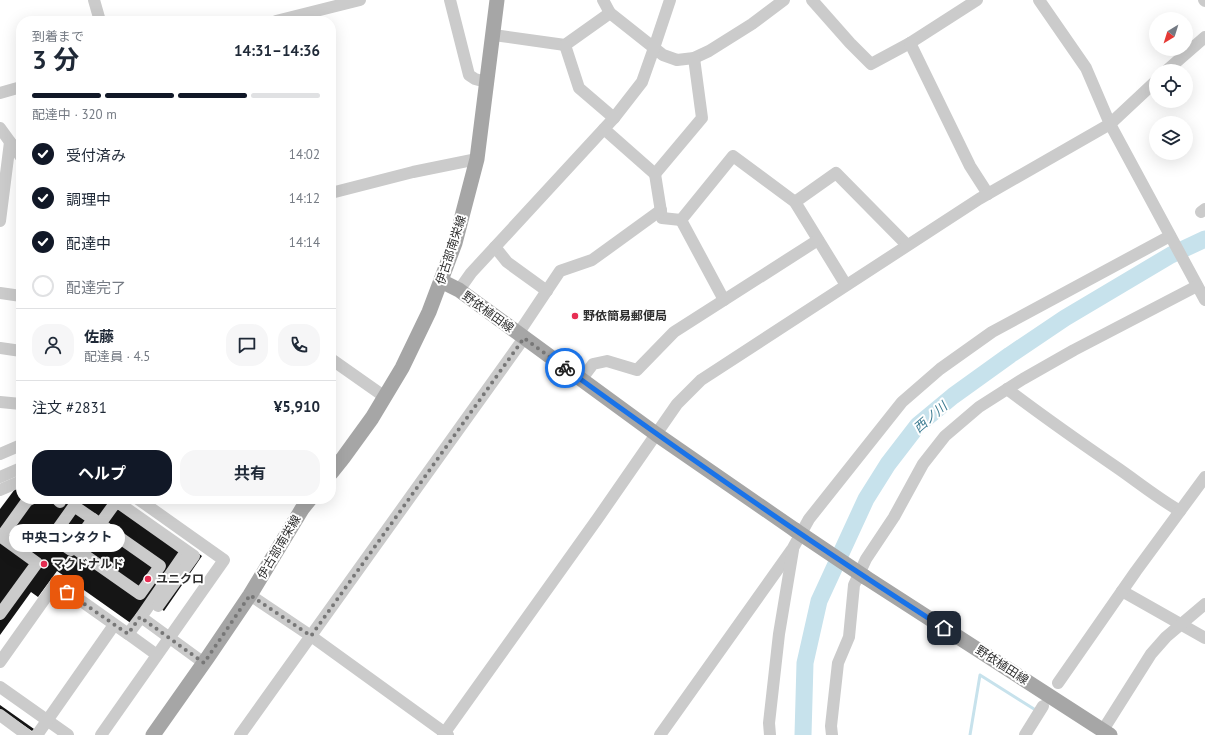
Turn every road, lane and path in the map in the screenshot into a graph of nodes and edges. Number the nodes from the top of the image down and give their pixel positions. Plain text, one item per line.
1 (94, 0) edge
2 (360, 0) edge
3 (450, 0) edge
4 (497, 0) edge
5 (603, 0) edge
6 (670, 0) edge
7 (784, 0) edge
8 (812, 0) edge
9 (977, 0) edge
10 (1039, 0) edge
11 (610, 13) junction
12 (99, 16) edge
13 (296, 16) edge
14 (494, 35) junction
15 (1205, 37) edge
16 (910, 43) junction
17 (565, 45) junction
18 (654, 48) junction
19 (694, 58) junction
20 (1174, 64) edge
21 (486, 82) junction
22 (16, 88) edge
23 (1149, 88) edge
24 (0, 93) edge
25 (614, 118) junction
26 (1110, 124) junction
27 (0, 128) edge
28 (604, 128) junction
29 (10, 142) junction
30 (16, 150) edge
31 (477, 159) junction
32 (655, 174) junction
33 (336, 192) edge
34 (988, 194) junction
35 (795, 202) junction
36 (661, 210) junction
37 (682, 220) junction
38 (0, 221) edge
39 (1170, 236) junction
40 (818, 240) junction
41 (907, 245) junction
42 (495, 247) junction
43 (441, 281) junction
44 (846, 285) junction
45 (1197, 286) junction
46 (459, 290) junction
47 (547, 291) junction
48 (0, 293) edge
49 (16, 295) edge
50 (724, 300) junction
51 (1205, 300) edge
52 (521, 336) junction
53 (0, 348) edge
54 (16, 350) edge
55 (336, 363) edge
56 (581, 380) junction
57 (1007, 389) junction
58 (385, 397) junction
59 (0, 402) edge
60 (16, 404) edge
61 (656, 434) junction
62 (16, 447) edge
63 (0, 454) edge
64 (336, 467) edge
65 (16, 470) edge
66 (0, 477) edge
67 (1205, 477) edge
68 (16, 483) edge
69 (0, 490) edge
70 (25, 504) edge
71 (114, 504) edge
72 (120, 504) edge
73 (143, 504) edge
74 (306, 504) edge
75 (1180, 511) junction
76 (97, 522) junction
77 (0, 536) edge
78 (73, 547) junction
79 (189, 547) junction
80 (793, 548) junction
81 (1122, 591) junction
82 (250, 595) junction
83 (1205, 604) edge
84 (0, 614) edge
85 (144, 619) junction
86 (1180, 624) junction
87 (114, 625) junction
88 (128, 634) junction
89 (311, 636) junction
90 (169, 638) junction
91 (1205, 638) edge
92 (157, 655) junction
93 (0, 662) edge
94 (204, 663) junction
95 (1058, 683) dead end
96 (0, 687) edge
97 (1043, 706) dead end
98 (0, 715) edge
99 (47, 720) junction
100 (1106, 732) edge
101 (445, 734) edge
102 (27, 735) edge
103 (37, 735) edge
104 (68, 735) edge
105 (101, 735) edge
106 (153, 735) edge
107 (240, 735) edge
108 (660, 735) edge
109 (770, 735) edge
110 (832, 735) edge
111 (1025, 735) edge

1 - 12 street
2 - 13 street
3 - 21 street
4 - 14 main road, 伊古部南栄線
5 - 11 street
6 - 18 street
7 - 19 street
8 - 16 street
9 - 16 street
10 - 26 street
11 - 17 street
11 - 18 street
14 - 17 street
14 - 21 main road, 伊古部南栄線
15 - 20 street
16 - 34 street
17 - 25 street
18 - 19 street
18 - 25 street
19 - 32 street
21 - 31 main road, 伊古部南栄線
22 - 24 street
23 - 26 street
25 - 28 street
26 - 34 street
26 - 39 street
27 - 29 street
28 - 32 street
28 - 42 street
29 - 30 street
29 - 38 street
31 - 33 street
31 - 43 main road, 伊古部南栄線
32 - 36 street
34 - 41 street
35 - 37 street
35 - 40 street
35 - 41 street
36 - 37 street
36 - 47 street
37 - 50 street
39 - 45 street
39 - 80 street
40 - 44 street
40 - 50 street
41 - 44 street
42 - 46 street
42 - 47 street
43 - 46 main road, 野依植田線
43 - 58 main road, 伊古部南栄線
44 - 61 street
45 - 51 street
45 - 57 street
46 - 52 main road, 野依植田線
47 - 52 street
48 - 49 street
50 - 56 street
52 - 56 main road, 野依植田線
52 - 89 street
53 - 54 street
55 - 58 street
56 - 61 main road, 野依植田線
57 - 75 street
57 - 110 street
58 - 64 main road, 伊古部南栄線
59 - 60 street
61 - 100 main road, 野依植田線, bridge
61 - 101 street
62 - 63 street
65 - 66 street
67 - 75 street
68 - 69 street
70 - 77 street
71 - 76 street, bridge
72 - 85 street, bridge
73 - 79 street
74 - 82 main road, 伊古部南栄線
75 - 81 street
76 - 78 street
76 - 78 street
76 - 78 street
77 - 84 street
79 - 85 street
79 - 90 street
80 - 108 street
80 - 109 street
81 - 86 street
81 - 95 street
82 - 89 street
82 - 94 main road, 伊古部南栄線
83 - 86 street
85 - 88 street
85 - 90 street
86 - 91 street
86 - 100 street
87 - 88 street
87 - 93 street
87 - 99 street
88 - 92 street
89 - 101 street
89 - 107 street
90 - 92 street
90 - 94 street
92 - 105 street
94 - 106 main road, 伊古部南栄線
96 - 99 street
97 - 111 street
98 - 102 street
99 - 103 street
99 - 104 street

